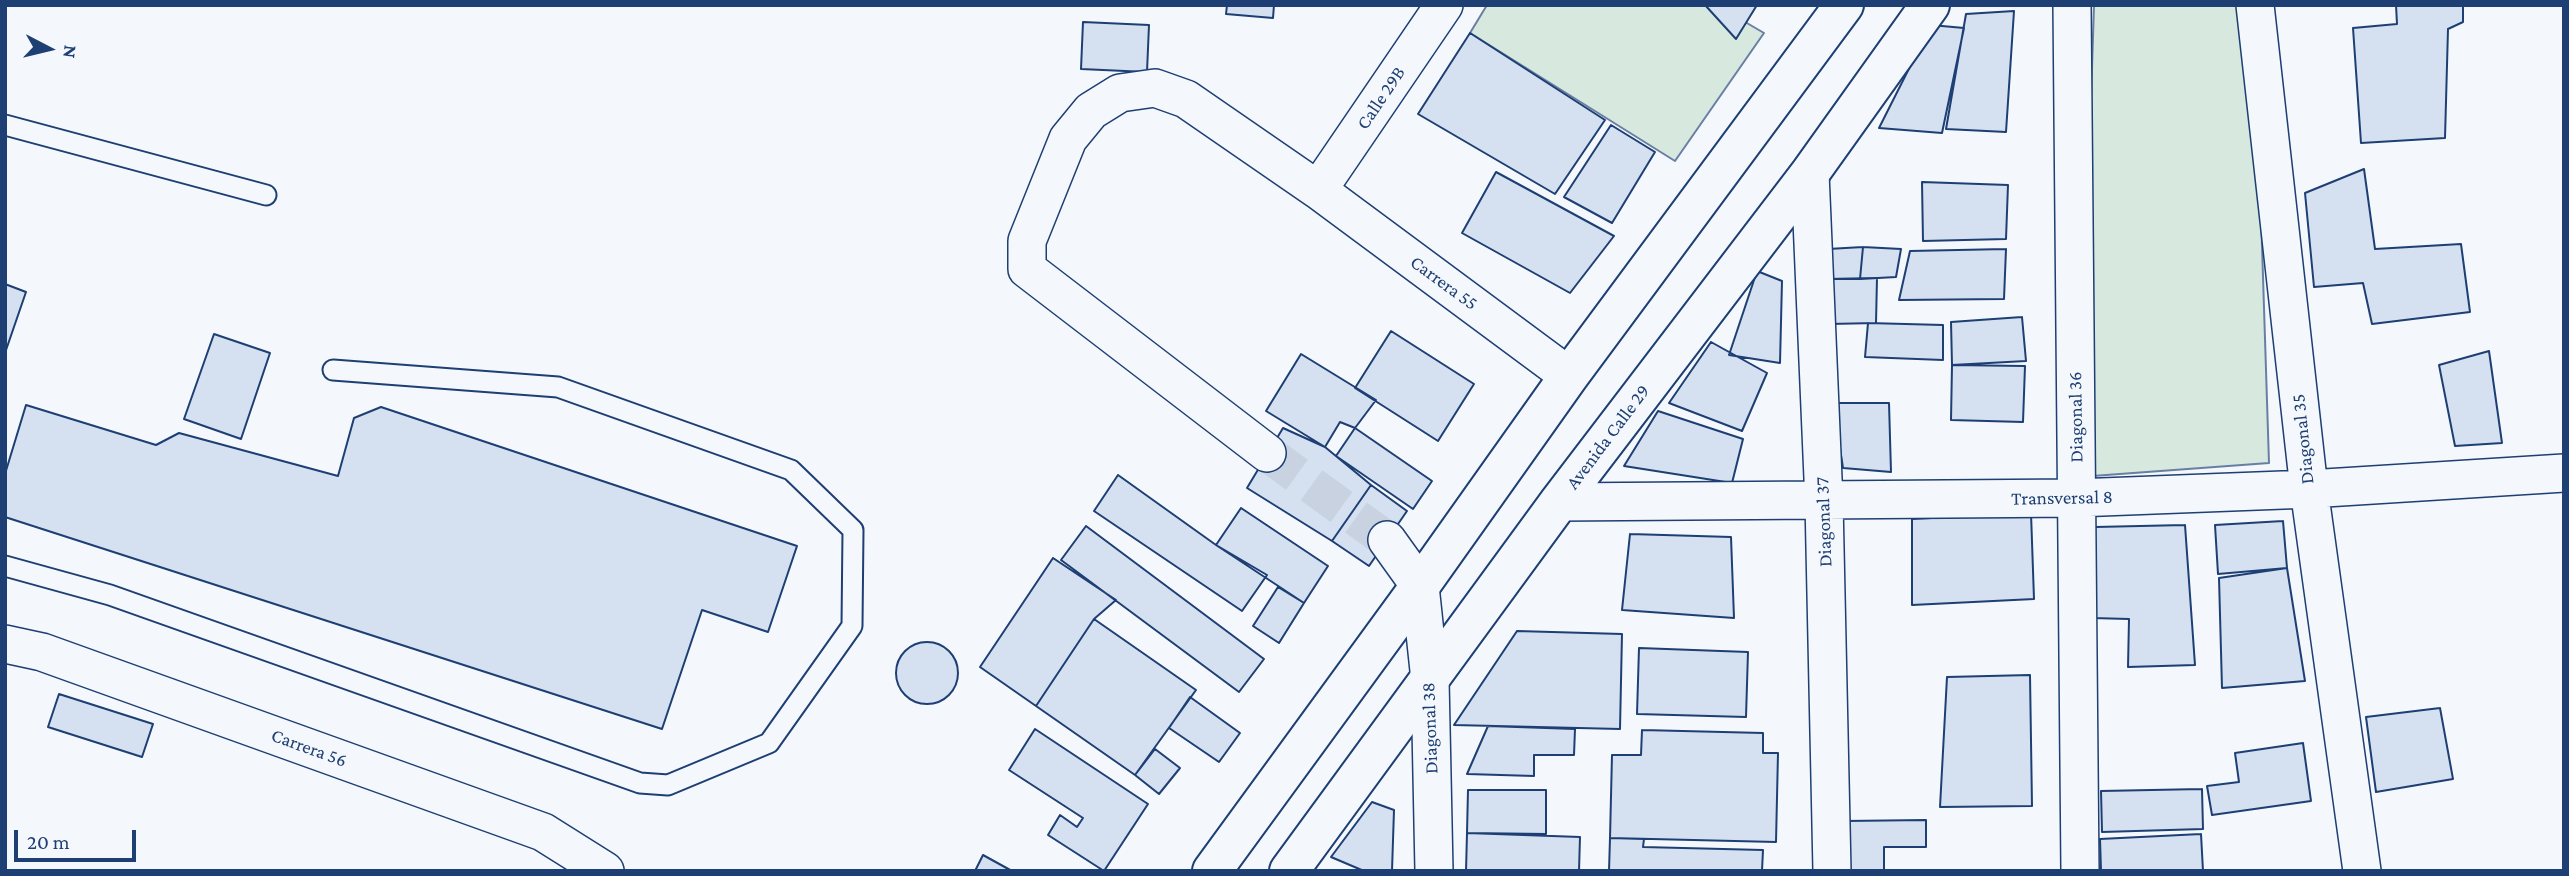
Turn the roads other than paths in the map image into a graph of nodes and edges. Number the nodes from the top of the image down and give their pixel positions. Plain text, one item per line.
1 (1444, 5) edge
2 (1844, 5) edge
3 (1930, 5) edge
4 (2072, 5) edge
5 (2255, 5) edge
6 (5, 125) edge
7 (1810, 173) junction
8 (1318, 190) junction
9 (266, 195) dead end
10 (332, 370) dead end
11 (1569, 376) junction
12 (1267, 453) tunnel mouth
13 (2564, 473) edge
14 (2309, 489) junction
15 (2076, 498) junction
16 (1559, 502) junction
17 (1824, 502) junction
18 (1387, 540) tunnel mouth
19 (5, 566) edge
20 (1420, 586) junction
21 (5, 643) edge
22 (1430, 680) junction
23 (605, 871) edge
24 (1212, 871) edge
25 (1289, 871) edge
26 (1434, 871) edge
27 (1832, 871) edge
28 (2080, 871) edge
29 (2362, 871) edge

1 - 8 street, Calle 29B
2 - 11 main road
3 - 7 main road, Avenida Calle 29
4 - 15 street, Diagonal 36
5 - 14 street, Diagonal 35
6 - 9 lane
7 - 16 main road, Avenida Calle 29
7 - 17 street, Diagonal 37
8 - 11 street, Carrera 55
8 - 12 street, Carrera 55
10 - 19 lane
11 - 20 main road
13 - 14 street, Transversal 8
14 - 15 street, Transversal 8
14 - 29 street, Diagonal 35
15 - 17 street, Transversal 8
15 - 28 street, Diagonal 36
16 - 17 street, Transversal 8
16 - 22 main road, Avenida Calle 29
17 - 27 street, Diagonal 37
18 - 20 street
20 - 22 street, Diagonal 38
20 - 24 main road
21 - 23 street, Carrera 56
22 - 25 main road, Avenida Calle 29
22 - 26 street, Diagonal 38

